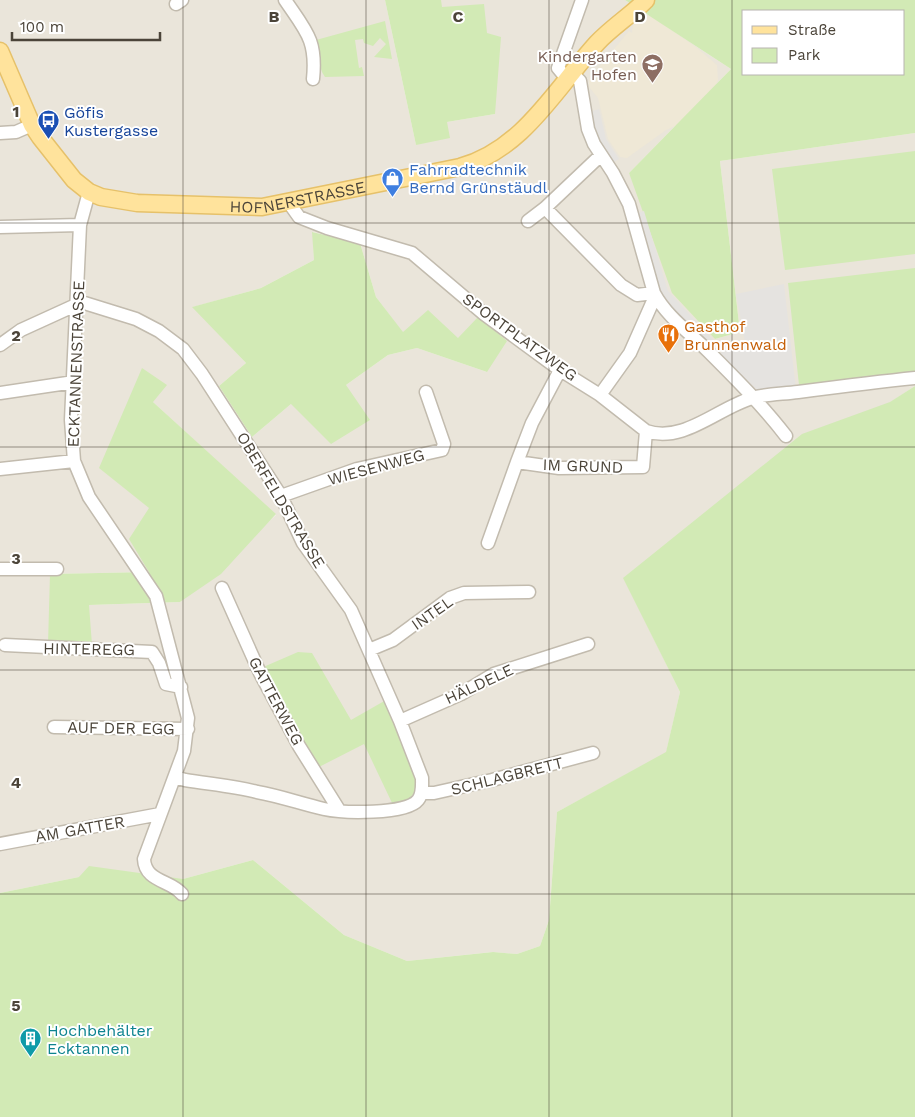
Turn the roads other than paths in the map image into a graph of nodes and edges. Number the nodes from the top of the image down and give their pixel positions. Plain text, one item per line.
1 (285, 0) edge
2 (582, 0) edge
3 (634, 0) edge
4 (646, 0) edge
5 (616, 25) junction
6 (0, 51) edge
7 (569, 76) junction
8 (313, 80) dead end
9 (32, 125) junction
10 (0, 133) edge
11 (601, 155) junction
12 (89, 192) junction
13 (289, 204) junction
14 (545, 208) junction
15 (528, 221) dead end
16 (80, 225) junction
17 (0, 228) edge
18 (654, 293) junction
19 (78, 303) junction
20 (0, 345) edge
21 (560, 370) junction
22 (915, 378) edge
23 (74, 382) junction
24 (426, 392) dead end
25 (0, 393) edge
26 (600, 395) junction
27 (753, 397) junction
28 (646, 431) junction
29 (786, 436) dead end
30 (74, 461) junction
31 (517, 462) junction
32 (0, 469) edge
33 (280, 496) junction
34 (488, 543) dead end
35 (0, 569) edge
36 (57, 569) dead end
37 (222, 588) dead end
38 (529, 592) dead end
39 (588, 644) dead end
40 (5, 645) dead end
41 (369, 650) junction
42 (181, 687) junction
43 (400, 721) junction
44 (54, 726) dead end
45 (188, 729) junction
46 (593, 753) dead end
47 (175, 776) junction
48 (421, 793) junction
49 (339, 810) junction
50 (160, 814) junction
51 (0, 844) edge
52 (182, 894) dead end

1 - 8 street
2 - 7 street
3 - 5 main road, HOFNERSTRASSE
4 - 5 main road, HOFNERSTRASSE
5 - 7 main road, HOFNERSTRASSE
6 - 9 main road, HOFNERSTRASSE
7 - 11 street
7 - 13 main road, HOFNERSTRASSE
9 - 10 street
9 - 12 main road, HOFNERSTRASSE
11 - 14 street
11 - 18 street
12 - 13 main road, HOFNERSTRASSE
12 - 16 street, ECKTANNENSTRASSE
13 - 21 street, SPORTPLATZWEG
14 - 15 street
14 - 18 street
16 - 17 street
16 - 19 street, ECKTANNENSTRASSE
18 - 26 street
18 - 27 street
19 - 20 street
19 - 23 street, ECKTANNENSTRASSE
19 - 33 street, OBERFELDSTRASSE
21 - 26 street, SPORTPLATZWEG
21 - 31 street, IM GRUND
22 - 27 street
23 - 25 street
23 - 30 street, ECKTANNENSTRASSE
24 - 33 street, WIESENWEG
26 - 28 street, SPORTPLATZWEG
27 - 28 street
27 - 29 street
28 - 31 street, IM GRUND
30 - 32 street
30 - 42 street, ECKTANNENSTRASSE
31 - 34 street, IM GRUND
33 - 41 street, OBERFELDSTRASSE
35 - 36 street
37 - 49 street, GATTERWEG
38 - 41 street, INTEL
39 - 43 street, HÄLDELE
40 - 42 street, HINTEREGG
41 - 43 street, OBERFELDSTRASSE
42 - 45 street, ECKTANNENSTRASSE
43 - 48 street, OBERFELDSTRASSE
44 - 45 street, AUF DER EGG
45 - 47 street, ECKTANNENSTRASSE
46 - 48 street, SCHLAGBRETT
47 - 49 street
47 - 50 street, ECKTANNENSTRASSE
48 - 49 street
50 - 51 street, AM GATTER
50 - 52 street, ECKTANNENSTRASSE

